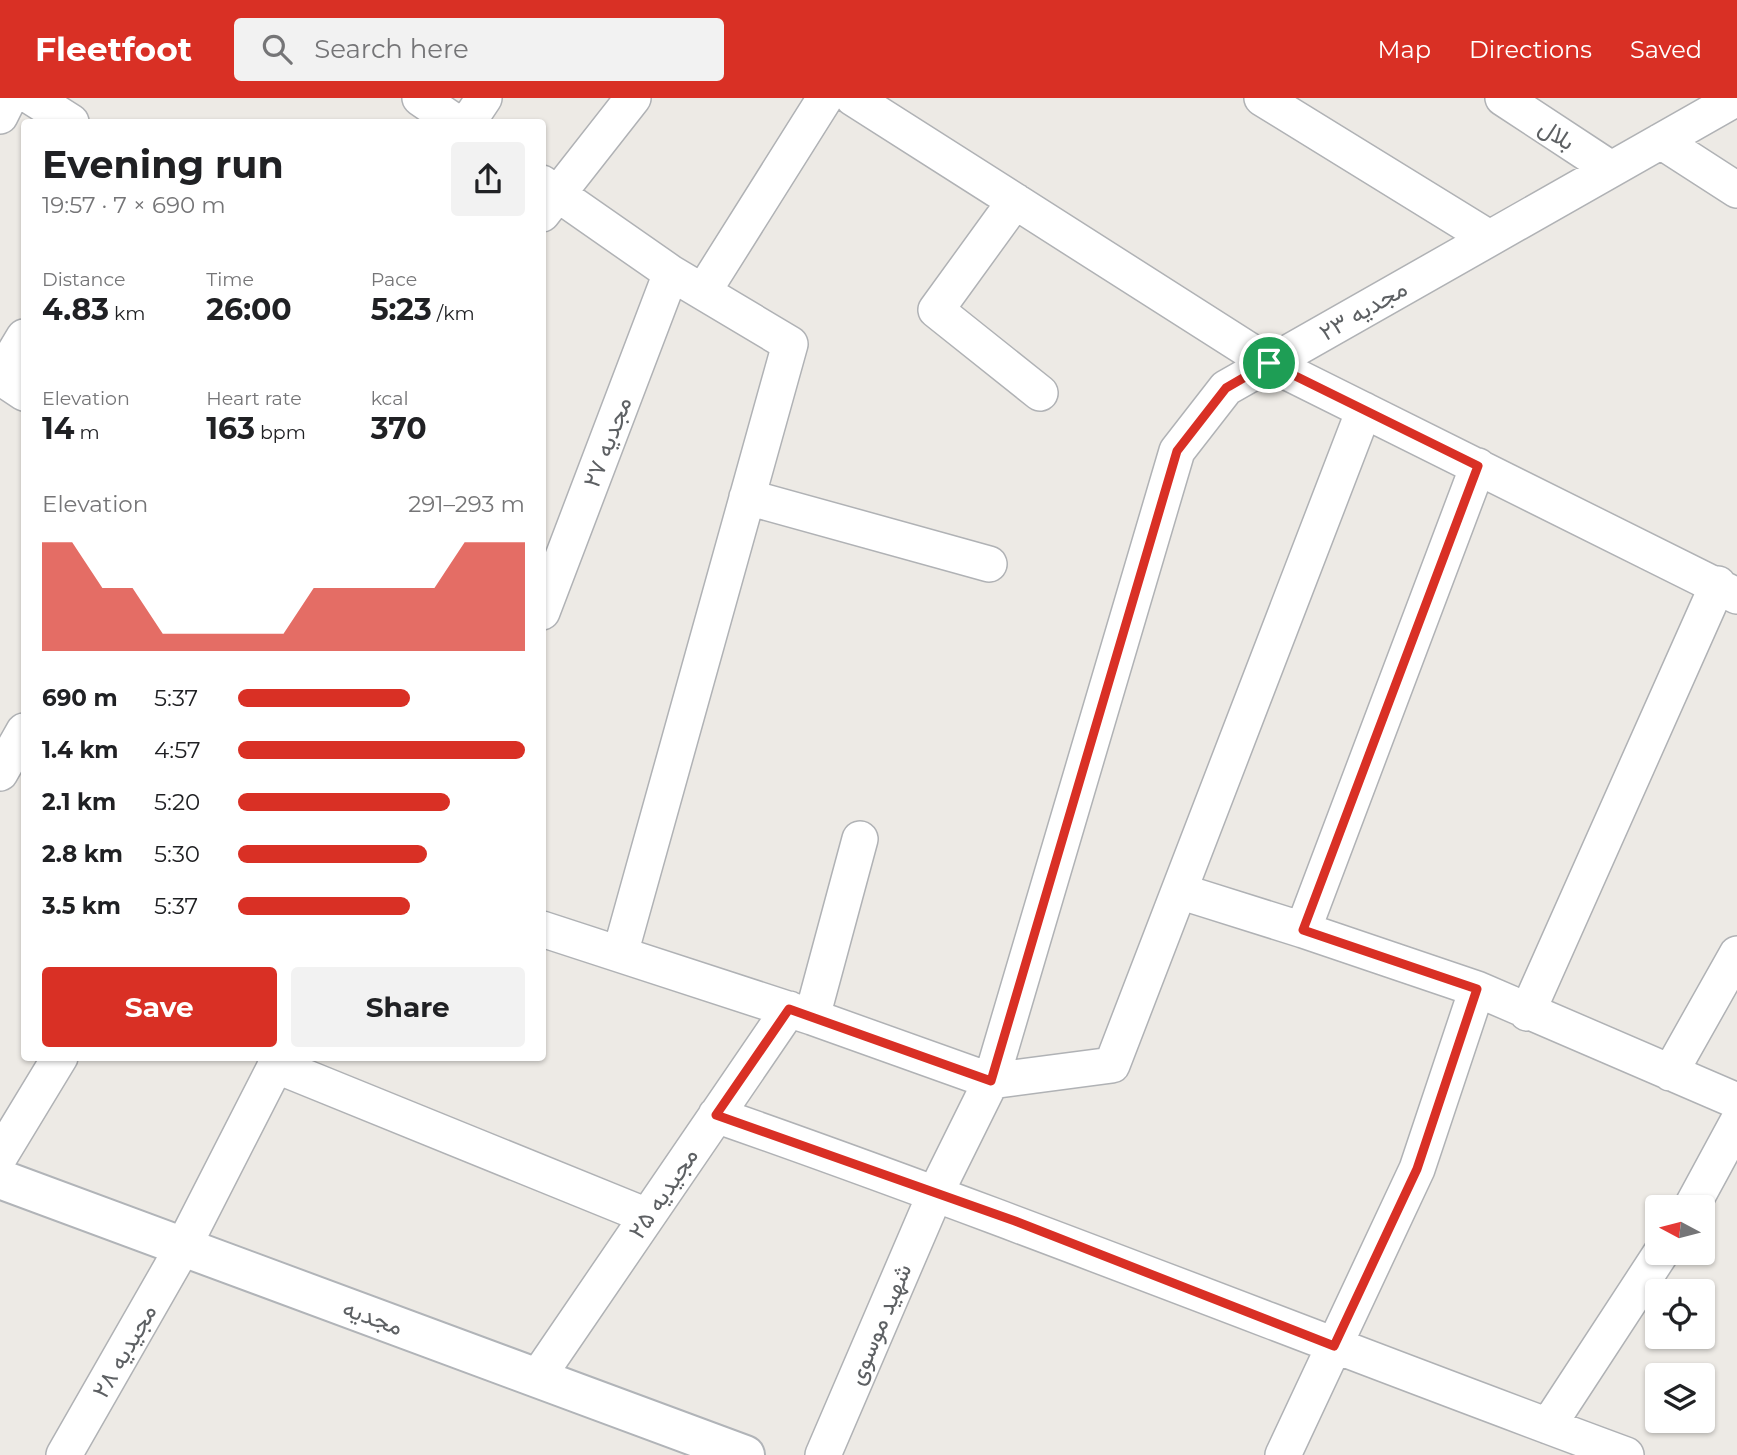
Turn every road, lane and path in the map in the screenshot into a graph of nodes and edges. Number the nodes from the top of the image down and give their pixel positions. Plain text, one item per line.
1 (9, 98) edge
2 (33, 98) edge
3 (420, 98) edge
4 (484, 98) edge
5 (633, 98) edge
6 (825, 98) edge
7 (853, 98) edge
8 (1262, 98) edge
9 (1503, 98) edge
10 (1737, 98) edge
11 (0, 116) edge
12 (66, 119) edge
13 (451, 119) edge
14 (470, 119) edge
15 (1661, 141) junction
16 (1611, 169) junction
17 (1737, 190) edge
18 (548, 197) edge
19 (1015, 201) junction
20 (1489, 238) junction
21 (671, 273) junction
22 (703, 292) junction
23 (21, 342) edge
24 (1269, 363) junction
25 (21, 391) edge
26 (1040, 393) dead end
27 (1364, 410) junction
28 (1478, 466) junction
29 (747, 497) junction
30 (989, 564) dead end
31 (1727, 590) edge
32 (546, 601) edge
33 (21, 736) edge
34 (0, 773) edge
35 (860, 839) dead end
36 (1179, 891) junction
37 (546, 930) edge
38 (1303, 930) junction
39 (620, 954) junction
40 (1737, 954) edge
41 (1477, 989) junction
42 (801, 1013) junction
43 (1527, 1013) junction
44 (58, 1061) edge
45 (278, 1061) edge
46 (1670, 1073) junction
47 (991, 1081) junction
48 (1737, 1101) edge
49 (716, 1115) junction
50 (1737, 1123) edge
51 (0, 1156) edge
52 (0, 1179) edge
53 (936, 1192) junction
54 (1698, 1195) edge
55 (647, 1216) junction
56 (184, 1247) junction
57 (1653, 1265) edge
58 (1334, 1346) junction
59 (537, 1378) junction
60 (1548, 1426) junction
61 (64, 1455) edge
62 (745, 1455) edge
63 (823, 1455) edge
64 (1283, 1455) edge
65 (1626, 1455) edge

1 - 11 street
2 - 12 street
3 - 13 street
4 - 14 street
5 - 18 street
6 - 22 street
7 - 19 street
8 - 20 street
9 - 16 street, بلال
10 - 15 street, مجدیه ۲۳
15 - 16 street, مجدیه ۲۳
15 - 17 street
16 - 20 street, مجدیه ۲۳
18 - 21 street
19 - 24 street
19 - 26 street
20 - 24 street, مجدیه ۲۳
21 - 22 street
21 - 32 street, مجدیه ۲۷
22 - 29 street
23 - 25 street
24 - 27 street
24 - 47 street, مجدیه ۲۳
27 - 28 street
27 - 36 street
28 - 31 street
28 - 38 street
29 - 30 street
29 - 39 street
31 - 43 street
33 - 34 street
35 - 42 street, مجیدیه ۲۵
36 - 38 street
36 - 47 street
37 - 39 street
38 - 41 street
39 - 42 street
40 - 46 street
41 - 43 street
41 - 58 street
42 - 47 street
42 - 49 street, مجیدیه ۲۵
43 - 46 street
44 - 51 street
45 - 55 street
45 - 56 street, مجیدیه ۲۸
46 - 48 street
47 - 53 street, مجدیه ۲۳
49 - 53 street
49 - 55 street, مجیدیه ۲۵
50 - 54 street
52 - 56 street, مجدیه
53 - 58 street
53 - 63 street, شهید موسوی
55 - 59 street, مجیدیه ۲۵
56 - 59 street, مجدیه
56 - 61 street, مجیدیه ۲۸
57 - 60 street
58 - 60 street
58 - 64 street
59 - 62 street, مجدیه
60 - 65 street

